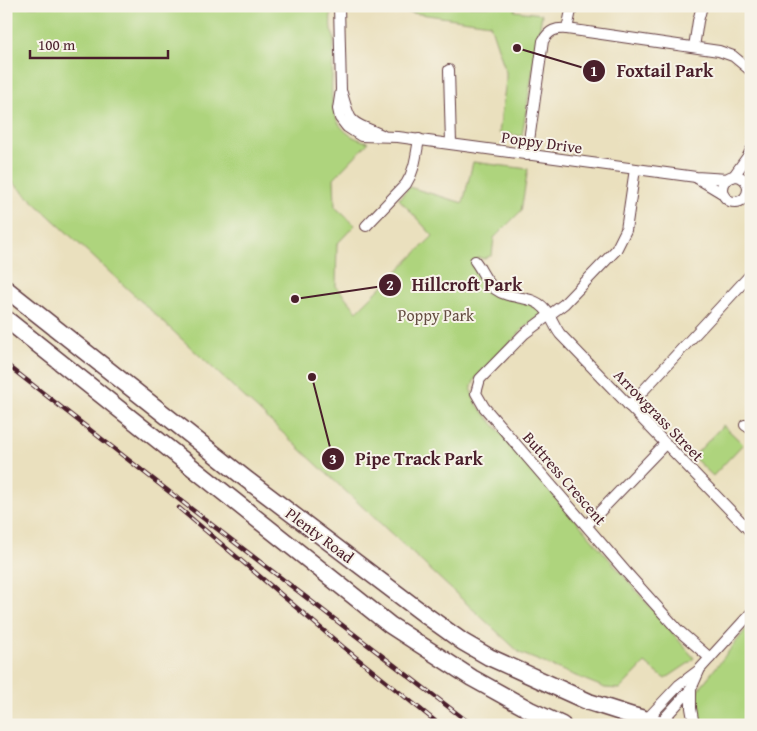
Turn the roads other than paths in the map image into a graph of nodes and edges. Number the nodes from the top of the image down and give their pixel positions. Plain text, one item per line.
1 (339, 6) edge
2 (572, 6) edge
3 (702, 6) edge
4 (567, 29) junction
5 (694, 47) junction
6 (449, 70) dead end
7 (751, 71) edge
8 (420, 140) junction
9 (451, 144) junction
10 (750, 153) edge
11 (527, 155) junction
12 (635, 169) junction
13 (696, 177) junction
14 (730, 178) junction
15 (748, 188) edge
16 (722, 193) junction
17 (746, 203) edge
18 (364, 226) dead end
19 (475, 261) dead end
20 (751, 274) edge
21 (6, 289) edge
22 (550, 315) junction
23 (6, 318) edge
24 (629, 406) junction
25 (665, 444) junction
26 (587, 525) junction
27 (751, 532) edge
28 (751, 613) edge
29 (710, 658) junction
30 (699, 670) junction
31 (691, 688) junction
32 (658, 723) edge
33 (562, 725) edge
34 (694, 725) edge

1 - 8 street, Poppy Drive
2 - 4 street
3 - 5 street
4 - 5 street
4 - 11 street
5 - 7 street
6 - 9 street
8 - 9 street, Poppy Drive
8 - 18 street
9 - 11 street, Poppy Drive
10 - 14 street
10 - 15 street
11 - 12 street, Poppy Drive
12 - 13 street, Poppy Drive
12 - 22 street
13 - 14 street, Poppy Drive
13 - 16 street, Poppy Drive
14 - 15 street
14 - 16 street
15 - 17 street
16 - 17 street
19 - 22 street
20 - 24 street
21 - 32 highway, Plenty Road
22 - 24 street, Arrowgrass Street
22 - 26 street, Buttress Crescent
23 - 33 highway, Plenty Road
24 - 25 street, Arrowgrass Street
25 - 26 street
25 - 27 street, Arrowgrass Street
26 - 29 street, Buttress Crescent
28 - 29 street
29 - 30 street
30 - 31 street
30 - 32 street
31 - 32 street
31 - 34 street

